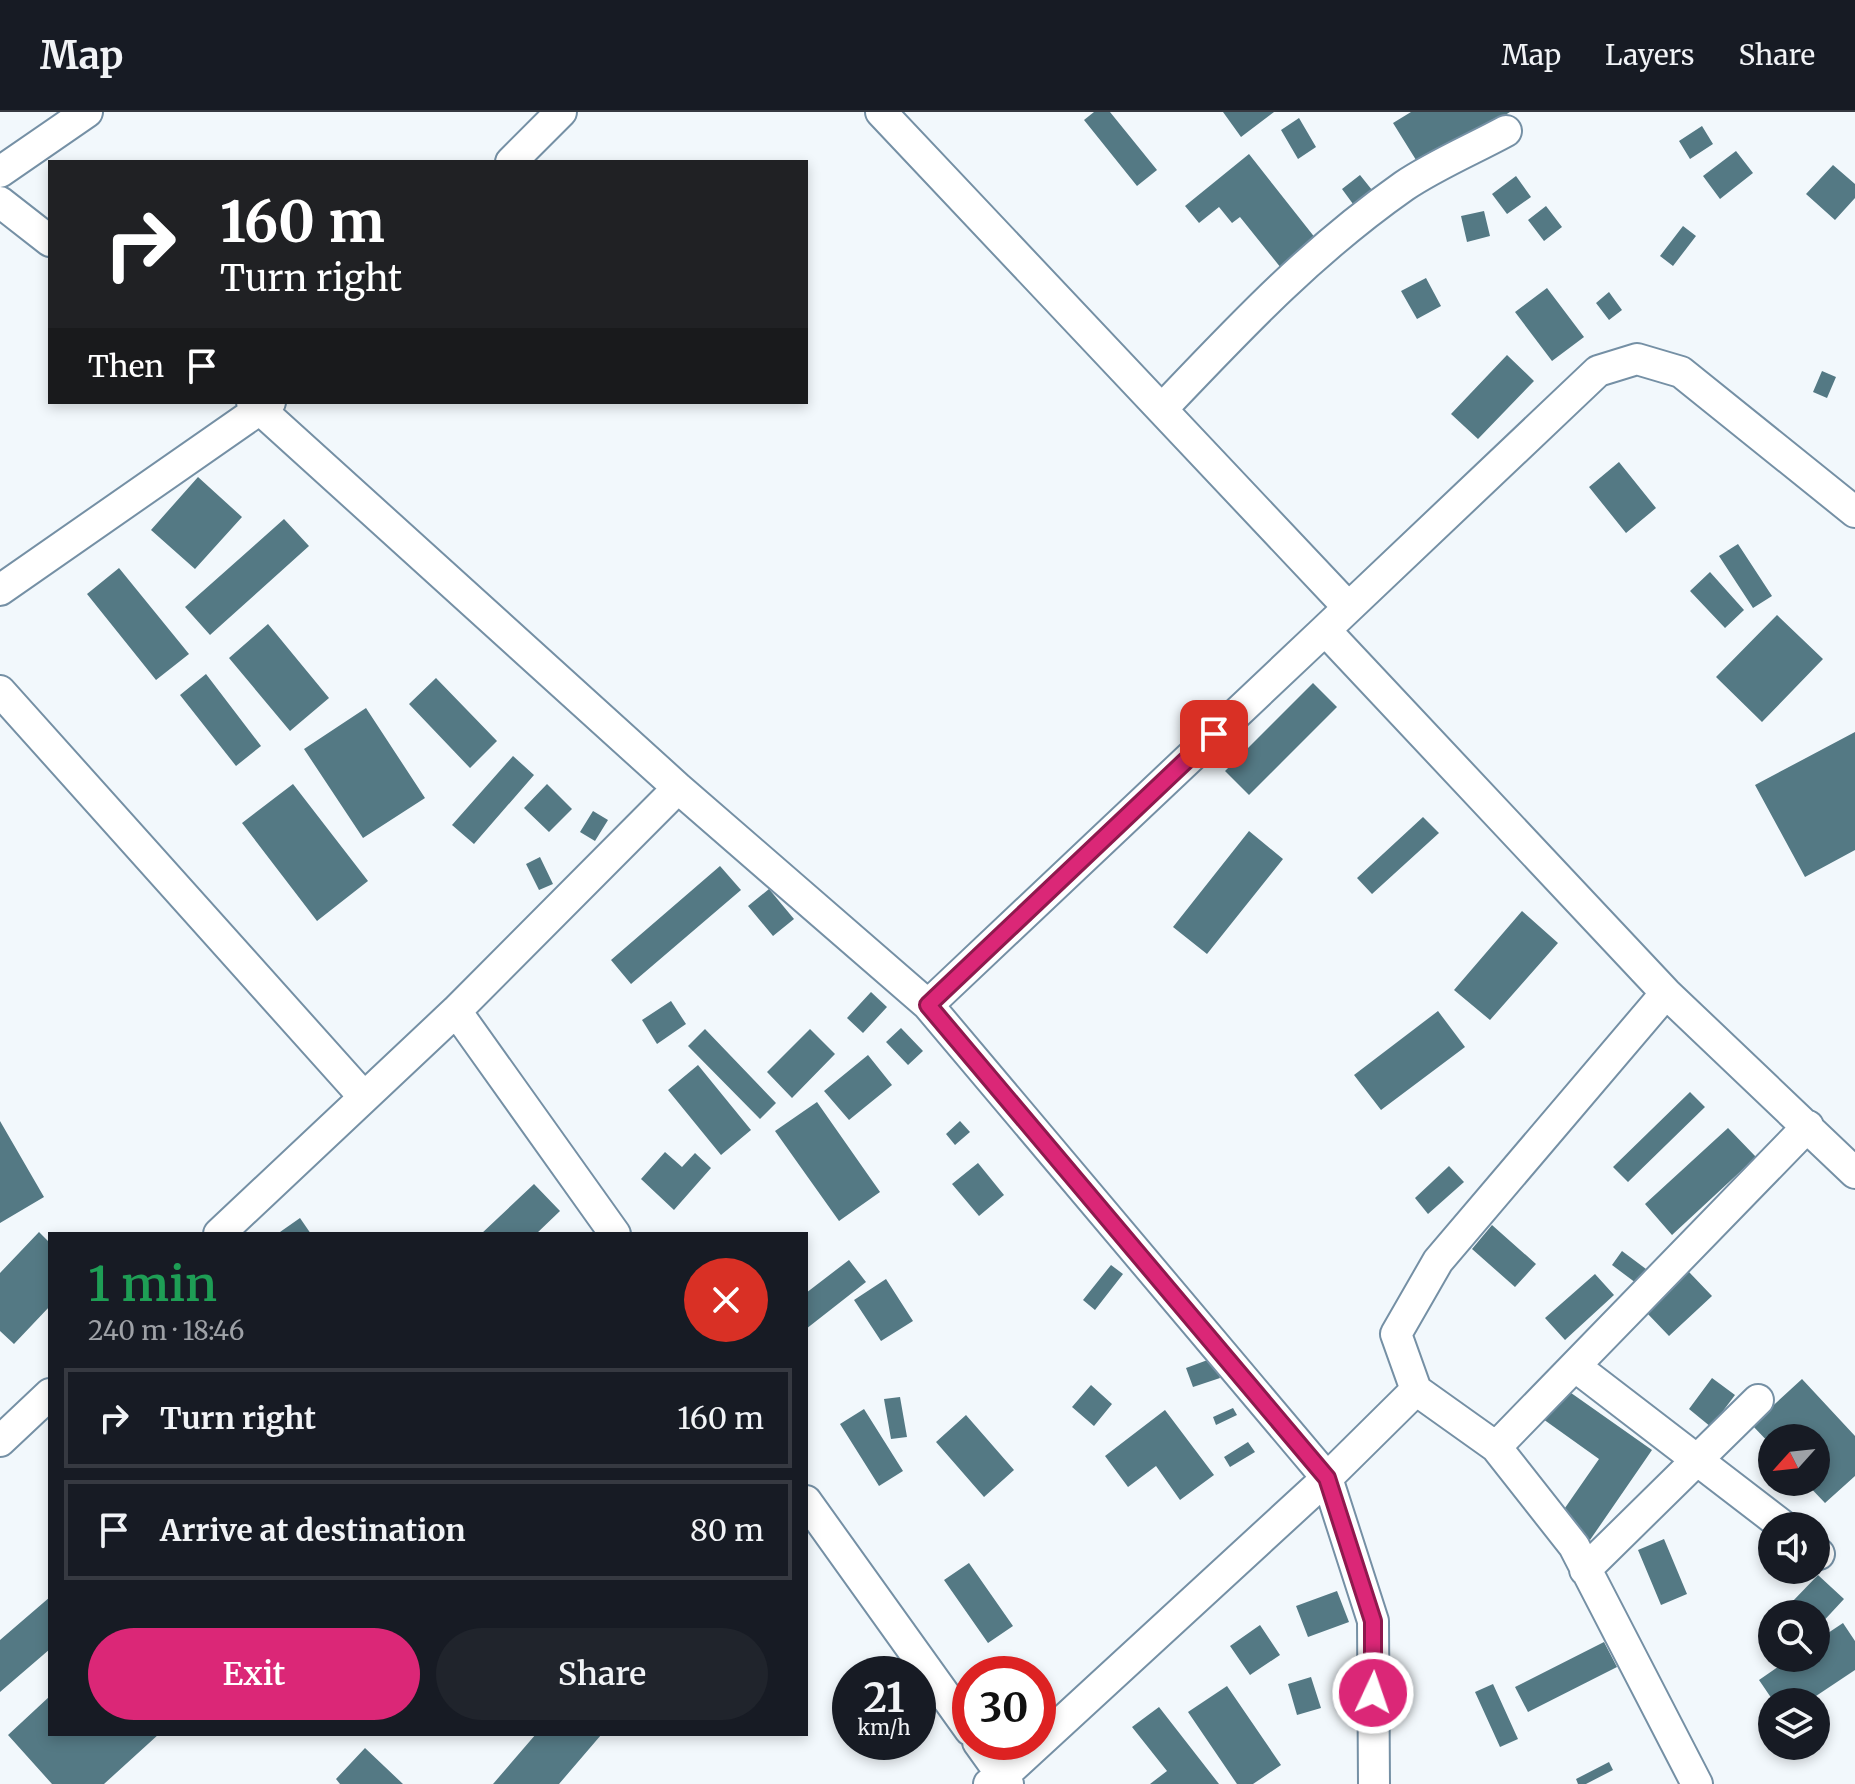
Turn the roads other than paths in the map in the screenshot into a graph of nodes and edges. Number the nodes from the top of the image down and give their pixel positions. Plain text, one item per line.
1 (87, 112) edge
2 (561, 112) edge
3 (881, 112) edge
4 (1506, 131) dead end
5 (513, 160) edge
6 (0, 172) edge
7 (0, 202) edge
8 (48, 239) edge
9 (261, 405) edge
10 (1162, 409) junction
11 (1855, 512) edge
12 (0, 590) edge
13 (1348, 607) junction
14 (1325, 630) junction
15 (0, 691) edge
16 (678, 788) junction
17 (1666, 993) junction
18 (928, 1005) junction
19 (456, 1011) junction
20 (364, 1097) junction
21 (1808, 1126) junction
22 (1855, 1173) edge
23 (221, 1232) edge
24 (614, 1232) edge
25 (1576, 1367) junction
26 (1416, 1390) junction
27 (48, 1396) edge
28 (1758, 1400) dead end
29 (0, 1441) edge
30 (1496, 1447) junction
31 (1698, 1459) junction
32 (1327, 1478) junction
33 (808, 1504) edge
34 (1765, 1512) edge
35 (1585, 1570) junction
36 (952, 1705) edge
37 (988, 1760) edge
38 (1000, 1781) edge
39 (1374, 1784) edge
40 (1697, 1784) edge

1 - 6 street
2 - 5 street
3 - 10 street
4 - 10 street
7 - 8 street
9 - 12 street
9 - 16 street
10 - 13 street
11 - 13 street
13 - 14 street
14 - 17 street
14 - 18 street
15 - 20 street
16 - 18 street
16 - 19 street
17 - 21 street
17 - 26 street
18 - 32 street
19 - 20 street
19 - 24 street
20 - 23 street
21 - 22 street
21 - 25 street
25 - 30 street
25 - 31 street
26 - 30 street
26 - 32 street
27 - 29 street
28 - 31 street
30 - 35 street
31 - 34 street
31 - 35 street
32 - 38 street
32 - 39 street
33 - 36 street
35 - 40 street
37 - 38 street

